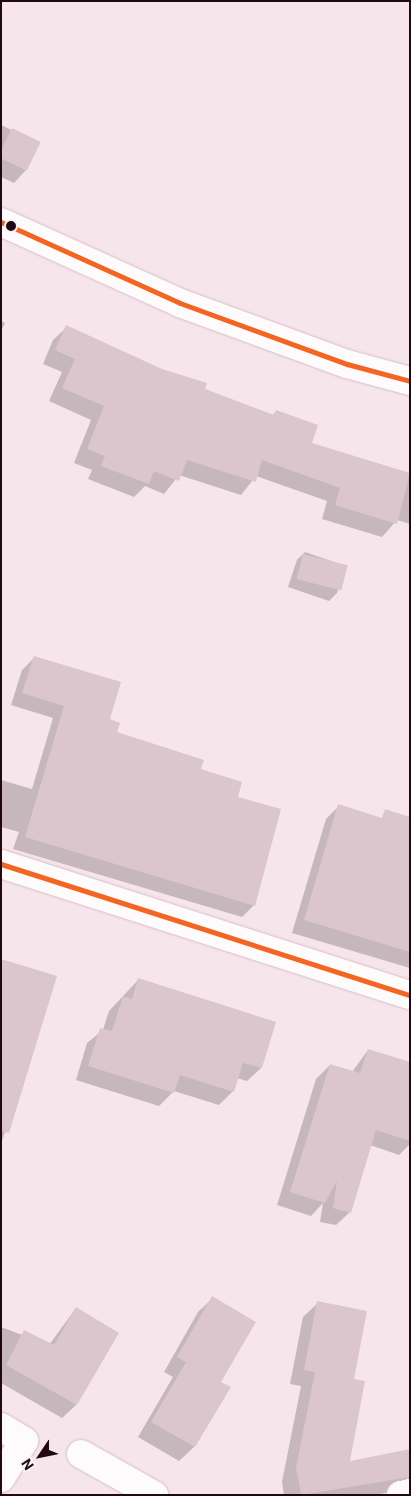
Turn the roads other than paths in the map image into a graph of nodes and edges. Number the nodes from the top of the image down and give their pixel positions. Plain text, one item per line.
1 (1, 222) edge
2 (410, 381) edge
3 (1, 864) edge
4 (410, 995) edge
5 (1, 1426) edge
6 (81, 1454) dead end
7 (1, 1478) edge
8 (410, 1493) edge
9 (154, 1495) edge
10 (401, 1495) edge

1 - 2 street
3 - 4 street
5 - 7 street
6 - 9 street
8 - 10 street

